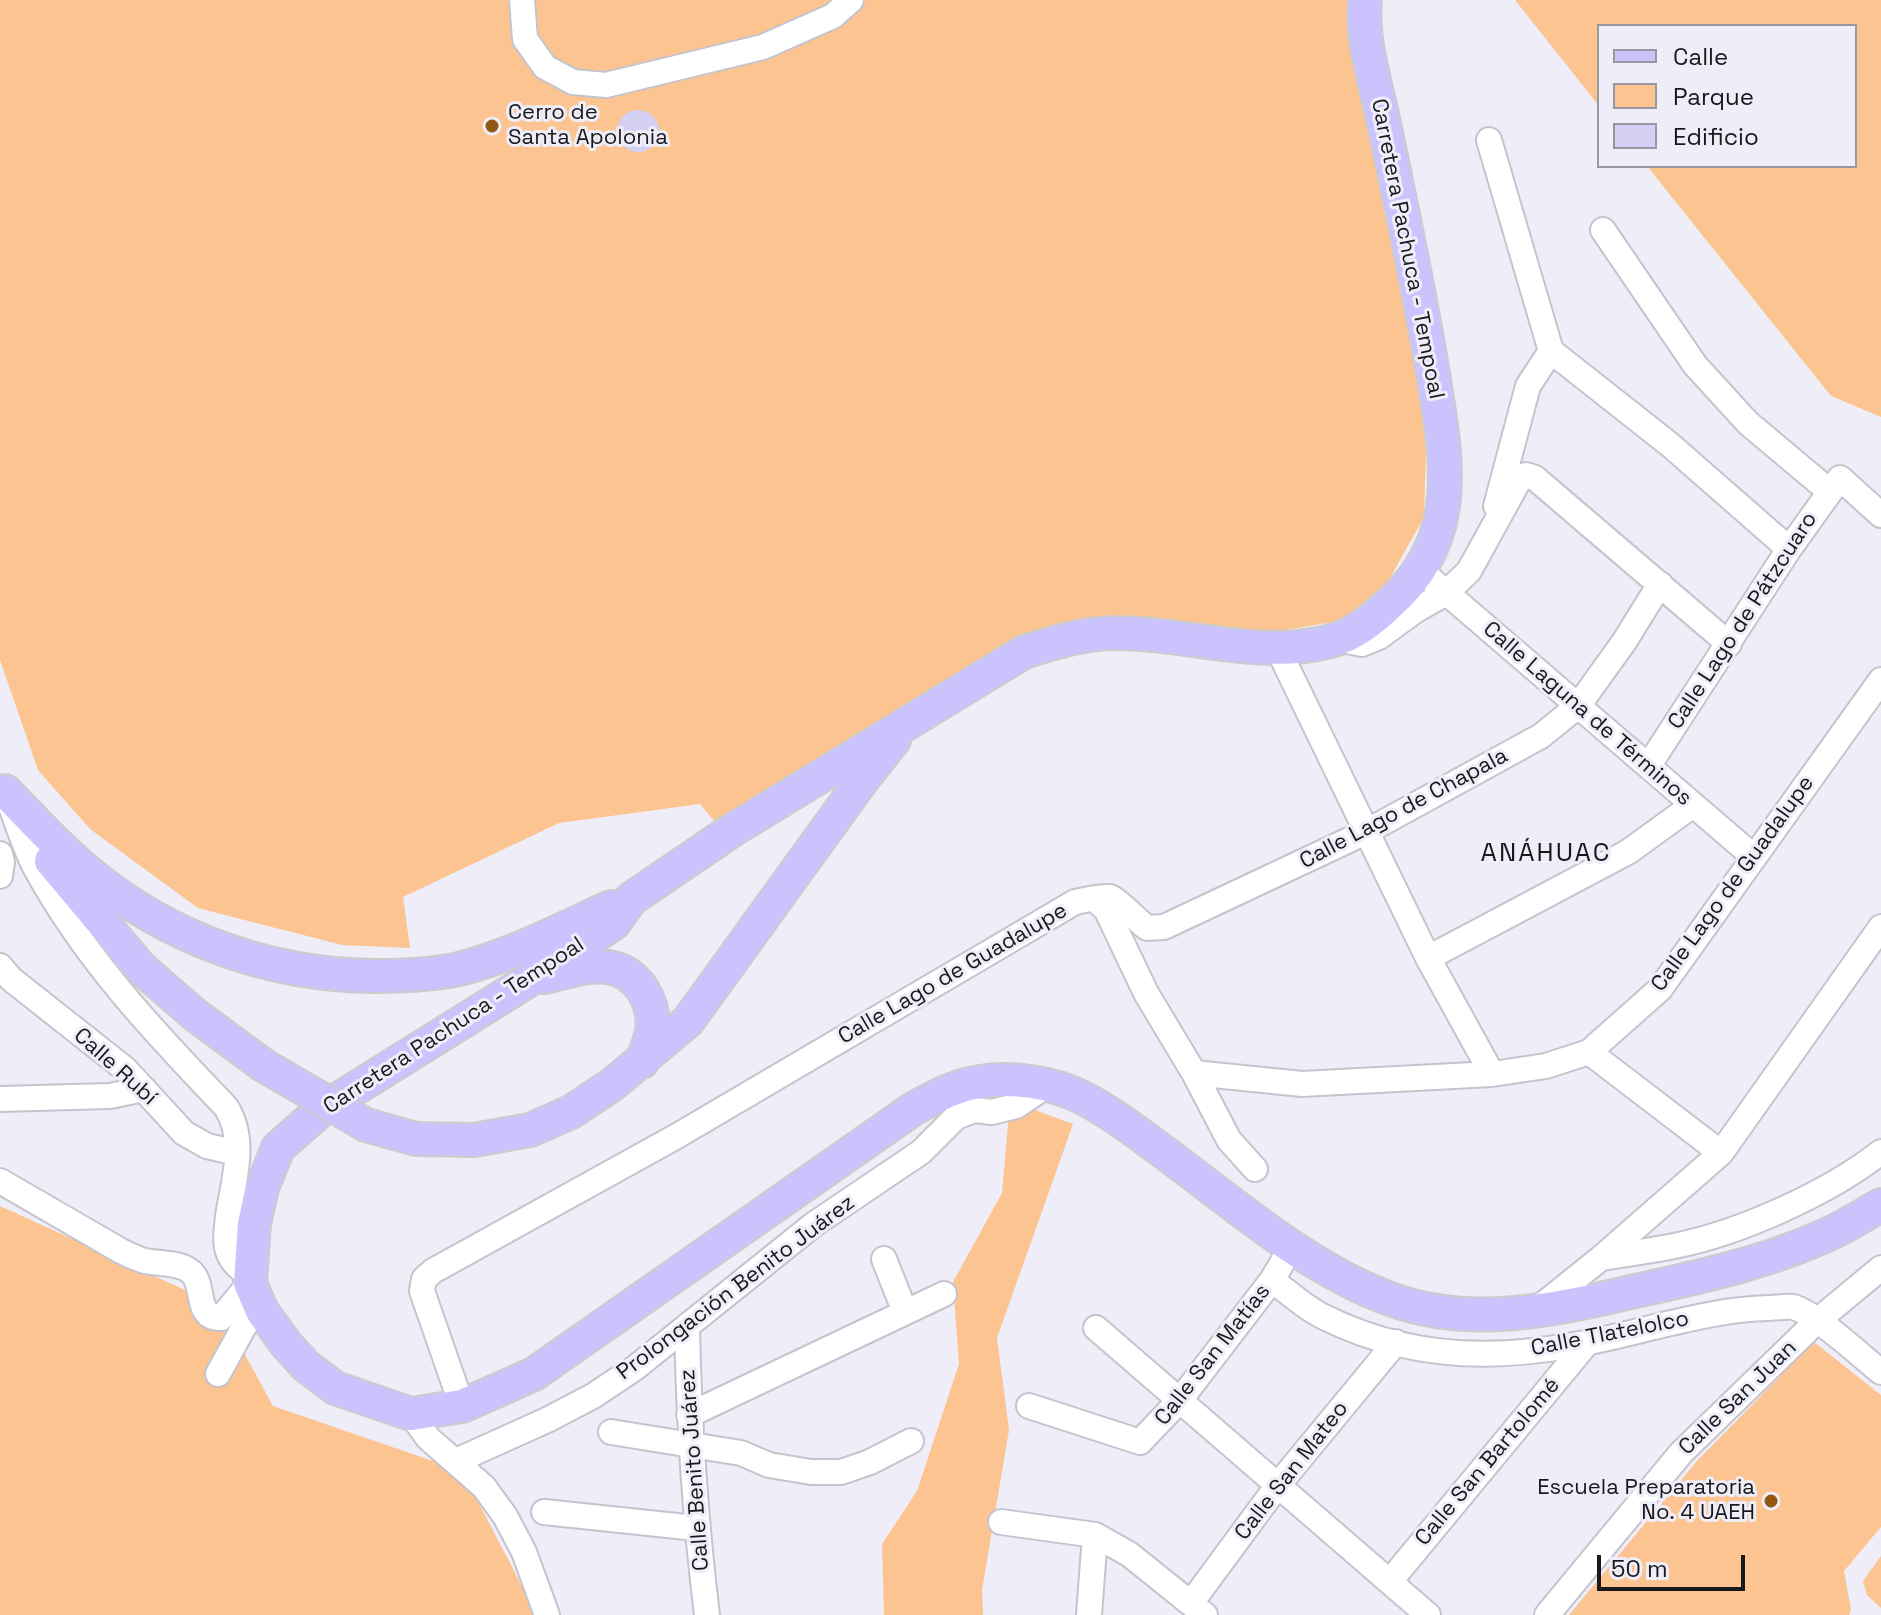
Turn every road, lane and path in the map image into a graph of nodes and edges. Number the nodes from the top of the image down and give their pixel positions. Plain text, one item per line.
1 (522, 0) edge
2 (851, 0) edge
3 (1365, 0) edge
4 (1489, 140) dead end
5 (1603, 230) dead end
6 (1551, 351) junction
7 (1834, 485) junction
8 (1881, 515) edge
9 (1490, 532) junction
10 (1789, 549) junction
11 (1420, 570) junction
12 (1660, 584) junction
13 (1446, 593) junction
14 (1337, 639) junction
15 (1729, 644) junction
16 (1277, 647) junction
17 (1881, 680) edge
18 (1578, 706) junction
19 (1872, 709) edge
20 (907, 725) junction
21 (1649, 765) junction
22 (2, 789) edge
23 (1693, 805) junction
24 (1366, 832) junction
25 (0, 854) edge
26 (1754, 857) junction
27 (0, 876) edge
28 (631, 899) junction
29 (1094, 899) junction
30 (1881, 927) edge
31 (1428, 958) junction
32 (0, 966) edge
33 (526, 982) junction
34 (1589, 1052) junction
35 (642, 1062) junction
36 (1194, 1073) junction
37 (1492, 1074) junction
38 (1046, 1086) junction
39 (144, 1089) junction
40 (0, 1099) edge
41 (1881, 1152) edge
42 (237, 1153) junction
43 (1721, 1153) junction
44 (1255, 1169) dead end
45 (0, 1181) edge
46 (1881, 1205) edge
47 (1292, 1246) junction
48 (1601, 1258) junction
49 (884, 1259) dead end
50 (1881, 1268) edge
51 (1272, 1280) junction
52 (254, 1290) junction
53 (944, 1294) dead end
54 (905, 1312) junction
55 (1533, 1312) junction
56 (1817, 1321) junction
57 (687, 1326) junction
58 (1096, 1328) dead end
59 (1396, 1342) junction
60 (1586, 1344) junction
61 (1881, 1372) edge
62 (218, 1374) dead end
63 (1180, 1400) junction
64 (462, 1406) junction
65 (1029, 1406) dead end
66 (411, 1414) junction
67 (689, 1415) junction
68 (611, 1432) dead end
69 (911, 1441) dead end
70 (690, 1443) junction
71 (456, 1461) junction
72 (1278, 1485) junction
73 (544, 1512) dead end
74 (1001, 1522) dead end
75 (696, 1528) junction
76 (1095, 1535) junction
77 (1391, 1580) junction
78 (1198, 1609) edge
79 (547, 1615) edge
80 (707, 1615) edge
81 (1089, 1615) edge
82 (1428, 1615) edge
83 (1547, 1615) edge

1 - 2 street
3 - 11 main road, Carretera Pachuca - Tempoal
4 - 6 street
5 - 7 street
6 - 9 street
6 - 10 street
7 - 8 street
7 - 10 street, Calle Lago de Pátzcuaro
9 - 12 street
9 - 13 street
10 - 15 street, Calle Lago de Pátzcuaro
11 - 13 street, Calle Laguna de Términos
11 - 14 main road, Carretera Pachuca - Tempoal
12 - 15 street
12 - 18 street, Calle Lago de Chapala
13 - 14 street
13 - 18 street, Calle Laguna de Términos
14 - 16 main road, Carretera Pachuca - Tempoal
15 - 21 street, Calle Lago de Pátzcuaro
16 - 20 main road, Carretera Pachuca - Tempoal
16 - 24 street
17 - 19 street, Calle Lago de Guadalupe
18 - 21 street, Calle Laguna de Términos
18 - 24 street, Calle Lago de Chapala
19 - 26 street, Calle Lago de Guadalupe
20 - 28 main road, Carretera Pachuca - Tempoal
20 - 35 main road
21 - 23 street, Calle Laguna de Términos
22 - 28 main road
22 - 35 main road, bridge
22 - 42 street
23 - 26 street, Calle Laguna de Términos
23 - 31 street
24 - 29 street, Calle Lago de Chapala
24 - 31 street
25 - 27 street
26 - 34 street, Calle Lago de Guadalupe
28 - 33 main road, Carretera Pachuca - Tempoal
29 - 36 street, Calle Lago de Guadalupe
29 - 64 street, Calle Lago de Guadalupe
30 - 43 street
31 - 37 street
32 - 39 street, Calle Rubí
33 - 35 main road
33 - 52 main road, Carretera Pachuca - Tempoal
34 - 37 street, Calle Lago de Guadalupe
34 - 43 street
36 - 37 street, Calle Lago de Guadalupe
36 - 44 street
38 - 47 main road
38 - 57 street, Prolongación Benito Juárez
38 - 64 main road
39 - 40 street
39 - 42 street, Calle Rubí
41 - 48 street
42 - 52 street
43 - 48 street
45 - 52 street
46 - 55 main road
47 - 51 street, Calle San Matías
47 - 55 main road
48 - 55 street
49 - 54 street
50 - 56 street, Calle San Juan
51 - 59 street, Calle Tlatelolco
51 - 63 street, Calle San Matías
52 - 62 street
52 - 66 main road
53 - 54 street
54 - 67 street
56 - 60 street, Calle Tlatelolco
56 - 61 street, Calle Tlatelolco
56 - 83 street, Calle San Juan
57 - 67 street, Calle Benito Juárez
57 - 71 street, Prolongación Benito Juárez
58 - 63 street
59 - 60 street, Calle Tlatelolco
59 - 72 street, Calle San Mateo
60 - 77 street, Calle San Bartolomé
63 - 65 street, Calle San Matías
63 - 72 street
64 - 66 main road
66 - 71 street
67 - 70 street, Calle Benito Juárez
68 - 70 street
69 - 70 street
70 - 75 street, Calle Benito Juárez
71 - 79 street
72 - 77 street
72 - 78 street, Calle San Mateo
73 - 75 street
74 - 76 street
75 - 80 street, Calle Benito Juárez
76 - 78 street
76 - 81 street
77 - 82 street

